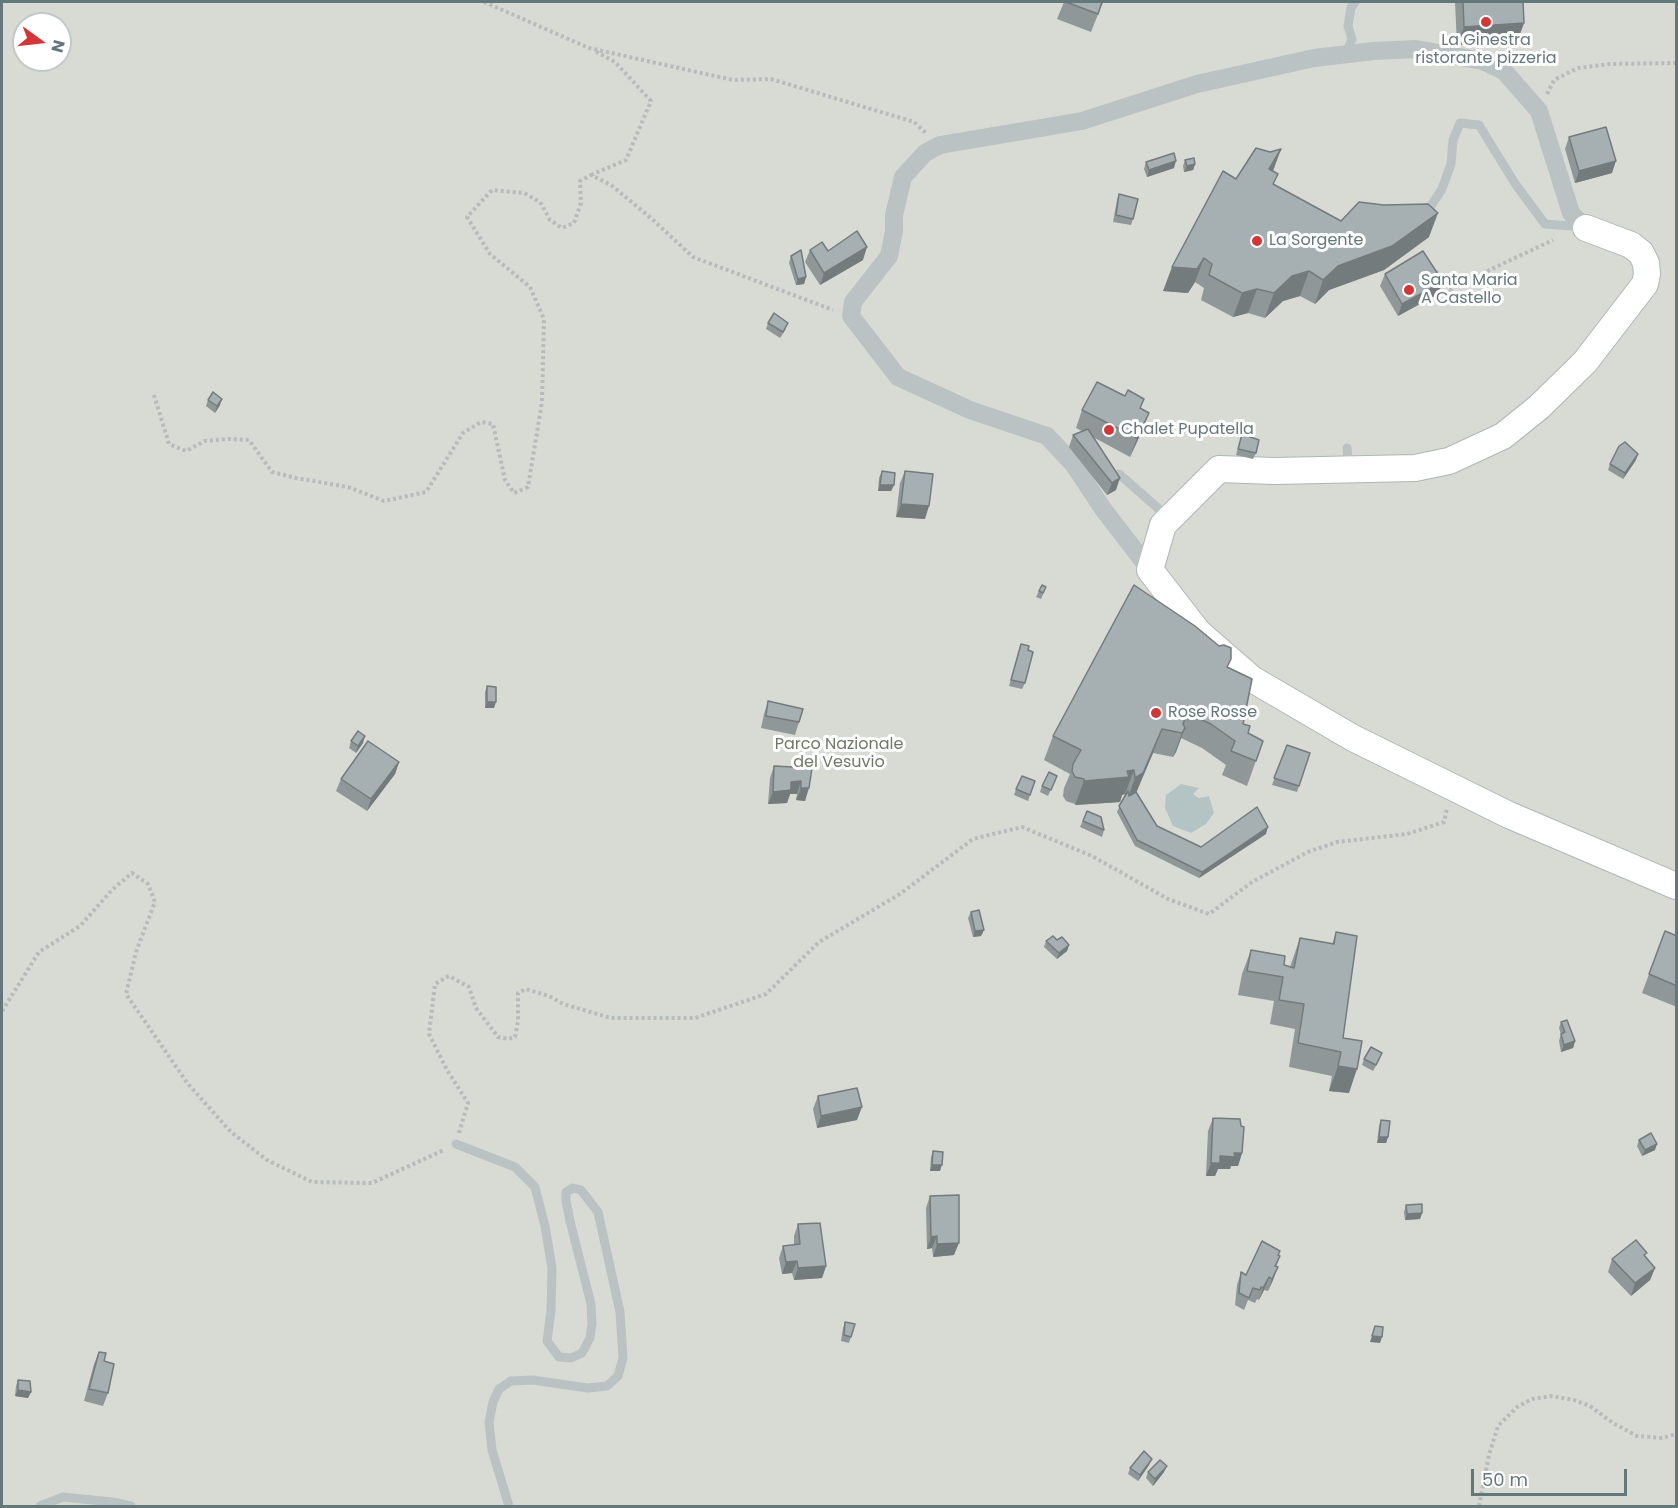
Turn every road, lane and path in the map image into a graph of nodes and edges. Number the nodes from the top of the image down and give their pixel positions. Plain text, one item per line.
1 (483, 2) edge
2 (1355, 2) edge
3 (589, 48) junction
4 (1346, 54) junction
5 (1677, 63) edge
6 (1539, 111) junction
7 (1453, 140) junction
8 (940, 145) junction
9 (1459, 151) dead end
10 (591, 175) junction
11 (1427, 212) edge
12 (1586, 228) junction
13 (1560, 237) dead end
14 (1428, 278) edge
15 (851, 316) junction
16 (153, 395) dead end
17 (1119, 474) edge
18 (1170, 519) junction
19 (1150, 570) junction
20 (1439, 781) junction
21 (1677, 886) edge
22 (2, 1011) edge
23 (456, 1144) junction
24 (1677, 1434) edge
25 (40, 1506) edge
26 (131, 1506) edge
27 (509, 1506) edge
28 (1479, 1506) edge

1 - 3 path
2 - 4 lane
3 - 8 path
3 - 10 path
4 - 6 street
4 - 8 street
5 - 6 path
6 - 12 street
7 - 9 lane
7 - 11 lane
7 - 12 lane
8 - 15 street
10 - 15 path
10 - 16 path
12 - 18 street
13 - 14 path
15 - 19 street
17 - 18 lane
18 - 19 street
19 - 20 street
20 - 21 street
20 - 23 path
22 - 23 path
23 - 27 lane
24 - 28 path
25 - 26 lane

